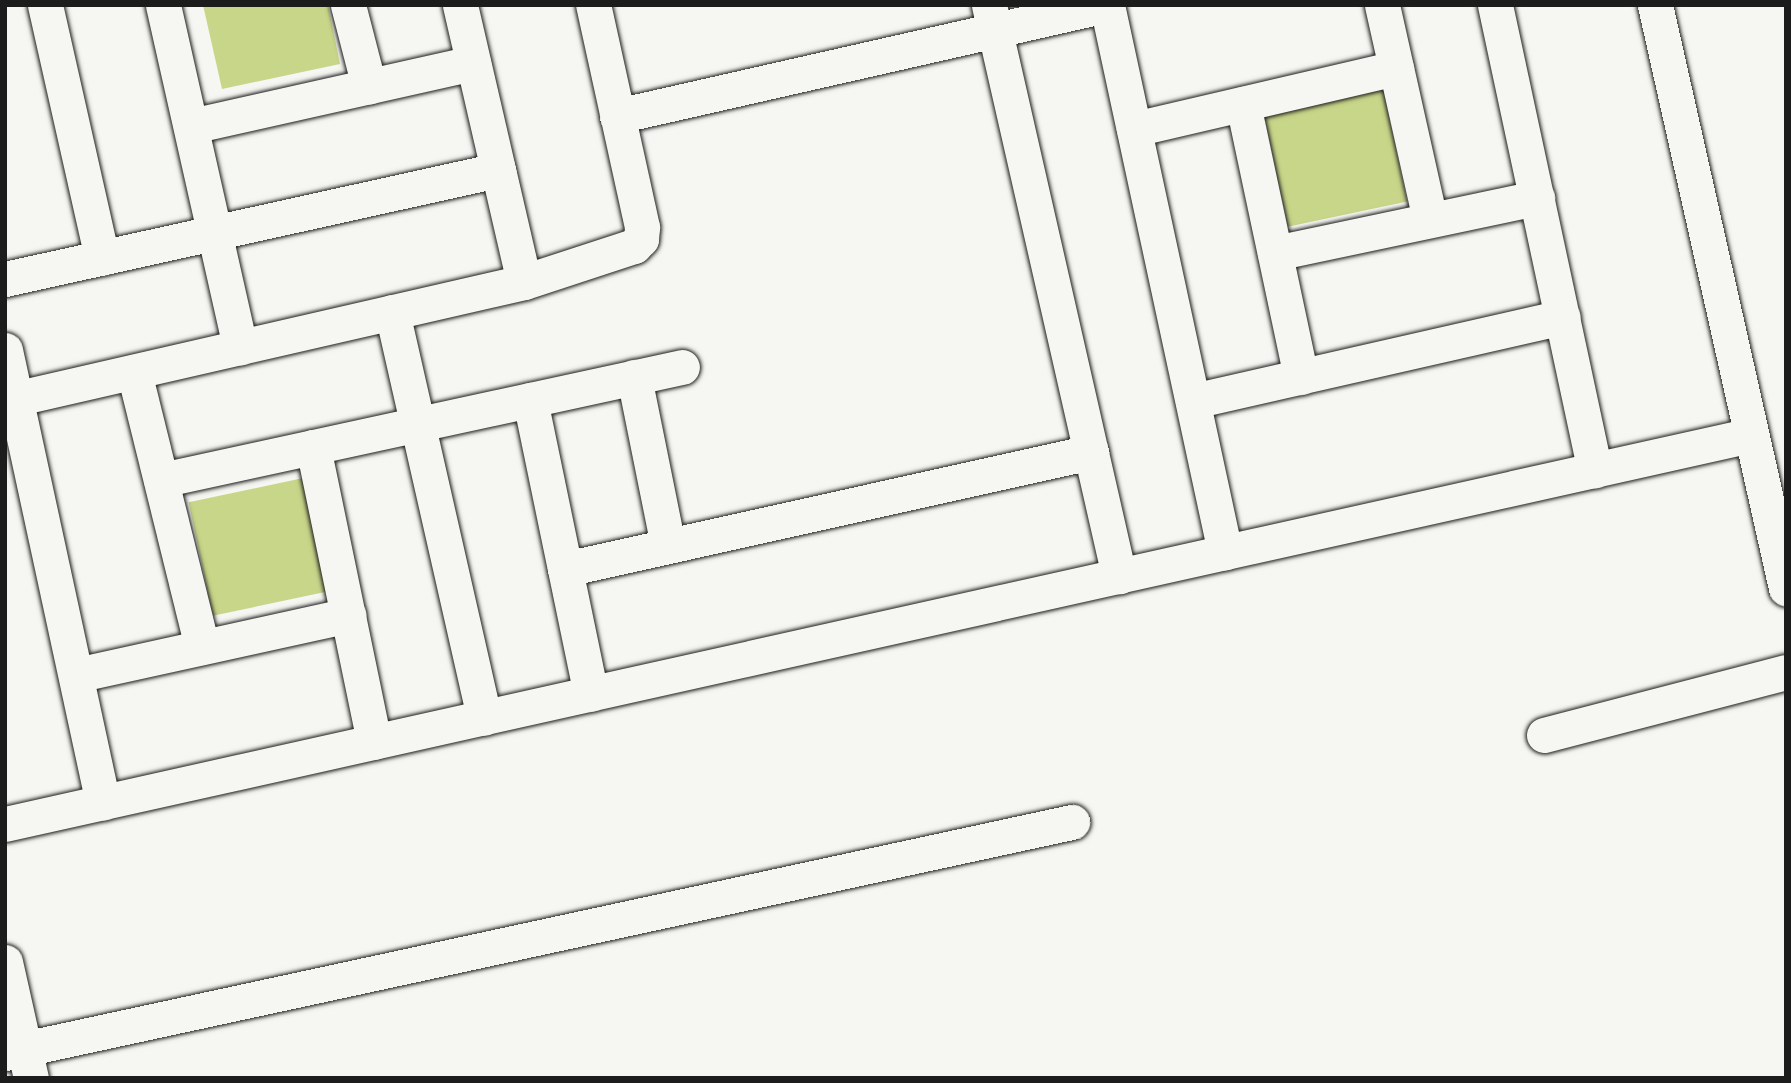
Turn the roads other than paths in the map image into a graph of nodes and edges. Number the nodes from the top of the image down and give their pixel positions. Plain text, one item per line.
1 (45, 5) edge
2 (163, 5) edge
3 (348, 5) edge
4 (460, 5) edge
5 (593, 5) edge
6 (1106, 5) edge
7 (1382, 5) edge
8 (1496, 5) edge
9 (1655, 5) edge
10 (992, 18) edge
11 (473, 63) junction
12 (1396, 68) junction
13 (369, 86) junction
14 (1243, 104) junction
15 (617, 116) junction
16 (191, 126) junction
17 (1134, 129) junction
18 (498, 170) junction
19 (1537, 198) junction
20 (1430, 220) junction
21 (214, 232) junction
22 (1275, 253) junction
23 (102, 258) junction
24 (5, 279) edge
25 (524, 282) junction
26 (392, 313) junction
27 (1563, 317) junction
28 (240, 347) junction
29 (5, 350) edge
30 (682, 367) dead end
31 (134, 372) junction
32 (634, 377) junction
33 (1301, 377) junction
34 (10, 400) edge
35 (530, 400) junction
36 (1192, 401) junction
37 (417, 424) junction
38 (1751, 435) junction
39 (313, 447) junction
40 (1091, 452) junction
41 (1595, 470) junction
42 (161, 480) junction
43 (668, 546) junction
44 (1225, 552) junction
45 (565, 569) junction
46 (1119, 576) junction
47 (1786, 588) edge
48 (348, 615) junction
49 (202, 647) junction
50 (1786, 672) edge
51 (76, 675) junction
52 (590, 694) junction
53 (484, 718) junction
54 (1544, 735) dead end
55 (374, 742) junction
56 (103, 803) junction
57 (1072, 822) dead end
58 (5, 824) edge
59 (5, 962) edge
60 (20, 1060) edge

1 - 23 street
2 - 16 street
3 - 13 street
4 - 11 street
5 - 15 street
6 - 10 street
6 - 17 street
7 - 12 street
8 - 19 street
9 - 38 street
10 - 15 street
10 - 40 street
11 - 13 street
11 - 18 street
12 - 14 street
12 - 20 street
13 - 16 street
14 - 17 street
14 - 22 street
15 - 25 street
16 - 21 street
17 - 36 street
18 - 21 street
18 - 25 street
19 - 20 street
19 - 27 street
20 - 22 street
21 - 23 street
21 - 28 street
22 - 33 street
23 - 24 street
25 - 26 street
26 - 28 street
26 - 37 street
27 - 33 street
27 - 41 street
28 - 31 street
29 - 34 street
30 - 32 street
31 - 34 street
31 - 42 street
32 - 35 street
32 - 43 street
33 - 36 street
34 - 51 street
35 - 37 street
35 - 45 street
36 - 44 street
37 - 39 street
37 - 53 street
38 - 41 street
38 - 47 street
39 - 42 street
39 - 48 street
40 - 43 street
40 - 46 street
41 - 44 street
42 - 49 street
43 - 45 street
44 - 46 street
45 - 52 street
46 - 52 street
48 - 49 street
48 - 55 street
49 - 51 street
50 - 54 street
51 - 56 street
52 - 53 street
53 - 55 street
55 - 56 street
56 - 58 street
57 - 60 street
59 - 60 street

